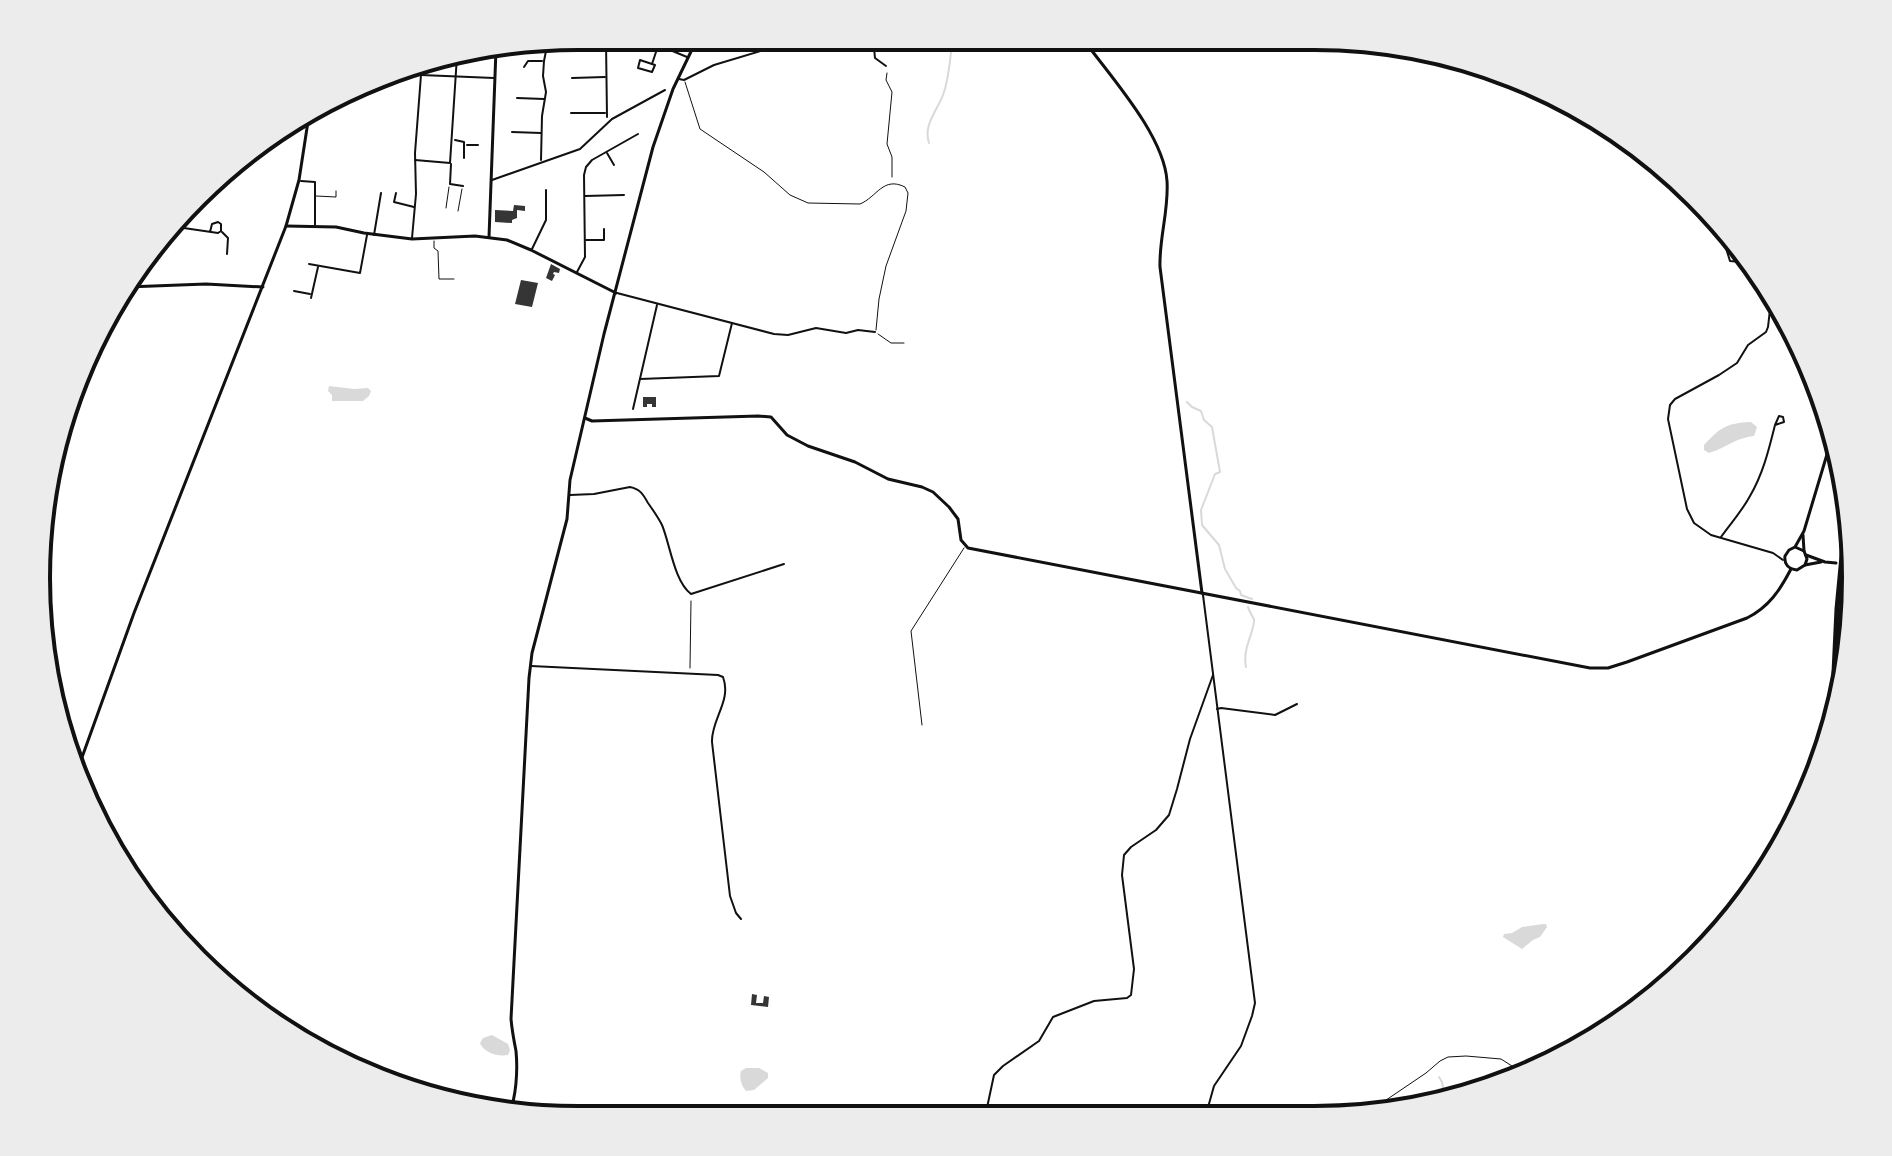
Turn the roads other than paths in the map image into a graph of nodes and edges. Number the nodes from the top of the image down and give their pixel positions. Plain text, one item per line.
1 (606, 50) edge
2 (655, 50) edge
3 (671, 50) edge
4 (692, 50) edge
5 (764, 50) edge
6 (874, 50) edge
7 (1091, 50) edge
8 (546, 51) edge
9 (496, 57) edge
10 (688, 57) junction
11 (544, 61) junction
12 (457, 64) edge
13 (652, 64) dead end
14 (886, 66) road end
15 (524, 67) dead end
16 (421, 75) joint
17 (456, 77) junction
18 (606, 77) junction
19 (495, 78) junction
20 (572, 78) dead end
21 (681, 79) junction
22 (665, 90) dead end
23 (517, 98) dead end
24 (545, 99) junction
25 (571, 113) dead end
26 (307, 125) edge
27 (512, 132) dead end
28 (542, 133) junction
29 (638, 134) dead end
30 (452, 140) junction
31 (465, 145) junction
32 (478, 145) dead end
33 (607, 152) junction
34 (464, 158) dead end
35 (415, 160) junction
36 (541, 161) junction
37 (450, 163) junction
38 (614, 165) dead end
39 (299, 180) junction
40 (491, 181) junction
41 (450, 184) junction
42 (463, 186) joint
43 (546, 190) dead end
44 (336, 191) dead end
45 (381, 193) dead end
46 (396, 193) dead end
47 (624, 195) dead end
48 (316, 196) junction
49 (584, 196) junction
50 (415, 207) junction
51 (446, 208) dead end
52 (458, 211) dead end
53 (286, 226) junction
54 (315, 227) junction
55 (183, 228) edge
56 (604, 229) dead end
57 (221, 231) junction
58 (210, 232) junction
59 (367, 234) junction
60 (374, 235) junction
61 (489, 237) junction
62 (434, 238) junction
63 (412, 239) junction
64 (585, 240) junction
65 (531, 250) junction
66 (227, 254) dead end
67 (309, 264) dead end
68 (318, 266) junction
69 (577, 273) junction
70 (454, 279) dead end
71 (138, 287) edge
72 (263, 287) junction
73 (294, 291) dead end
74 (616, 293) junction
75 (657, 304) junction
76 (1770, 312) edge
77 (732, 323) junction
78 (875, 332) junction
79 (904, 343) dead end
80 (640, 379) junction
81 (633, 409) dead end
82 (585, 418) junction
83 (1775, 425) dead end
84 (1827, 454) edge
85 (569, 495) junction
86 (1804, 531) junction
87 (1721, 538) junction
88 (965, 547) junction
89 (1795, 547) junction
90 (1786, 552) junction
91 (1773, 553) junction
92 (1805, 553) junction
93 (1784, 560) junction
94 (1842, 561) edge
95 (1825, 562) junction
96 (1836, 563) dead end
97 (784, 564) dead end
98 (1805, 565) junction
99 (1791, 569) junction
100 (1202, 593) junction
101 (1834, 665) edge
102 (530, 666) junction
103 (1212, 686) junction
104 (1297, 704) dead end
105 (1217, 709) junction
106 (922, 725) dead end
107 (82, 758) edge
108 (741, 919) dead end
109 (1513, 1067) edge
110 (513, 1101) edge
111 (1385, 1101) edge
112 (987, 1106) edge
113 (1208, 1106) edge

1 - 18 street
2 - 13 street
3 - 10 street
4 - 10 street
5 - 21 street
6 - 14 street
7 - 100 street
8 - 11 street
9 - 19 street
10 - 21 street
11 - 15 street
11 - 24 street
12 - 17 street
16 - 17 street
16 - 35 street
17 - 19 street
17 - 30 street
18 - 20 street
18 - 25 street
19 - 40 street
21 - 74 street
21 - 78 lane
22 - 36 street
23 - 24 street
24 - 28 street
26 - 39 street
27 - 28 street
28 - 36 street
29 - 33 street
30 - 31 street
30 - 37 street
31 - 32 street
31 - 34 street
33 - 38 street
33 - 49 street
35 - 37 street
35 - 50 street
36 - 40 street
37 - 41 street
39 - 48 street
39 - 53 street
40 - 61 street
41 - 42 street
41 - 51 lane
42 - 52 lane
43 - 65 street
44 - 48 lane
45 - 60 street
46 - 50 street
47 - 49 street
48 - 54 street
49 - 64 street
50 - 63 street
53 - 54 street
53 - 72 street
54 - 59 street
55 - 58 street
56 - 64 street
57 - 58 street
57 - 58 street
57 - 66 street
59 - 60 street
59 - 68 street
60 - 63 street
61 - 62 street
61 - 65 street
62 - 63 street
62 - 70 lane
64 - 69 street
65 - 69 street
67 - 68 street
68 - 73 street
69 - 74 street
71 - 72 street
72 - 107 street
74 - 75 street
74 - 82 street
75 - 77 street
75 - 80 street
76 - 87 street
77 - 78 street
77 - 80 street
78 - 79 lane
80 - 81 street
82 - 85 street
82 - 88 street
83 - 87 street
84 - 86 street
85 - 97 street
85 - 102 street
86 - 89 street
86 - 92 street
87 - 91 street
88 - 100 street
88 - 106 lane
89 - 90 street
89 - 92 street
90 - 91 street
90 - 93 street
91 - 93 street
92 - 95 street
92 - 98 street
93 - 99 street
94 - 101 highway
95 - 96 street
95 - 98 street
98 - 99 street
99 - 100 street
100 - 103 street
102 - 108 street
102 - 110 street
103 - 105 street
103 - 112 street
104 - 105 street
105 - 113 street
109 - 111 lane

